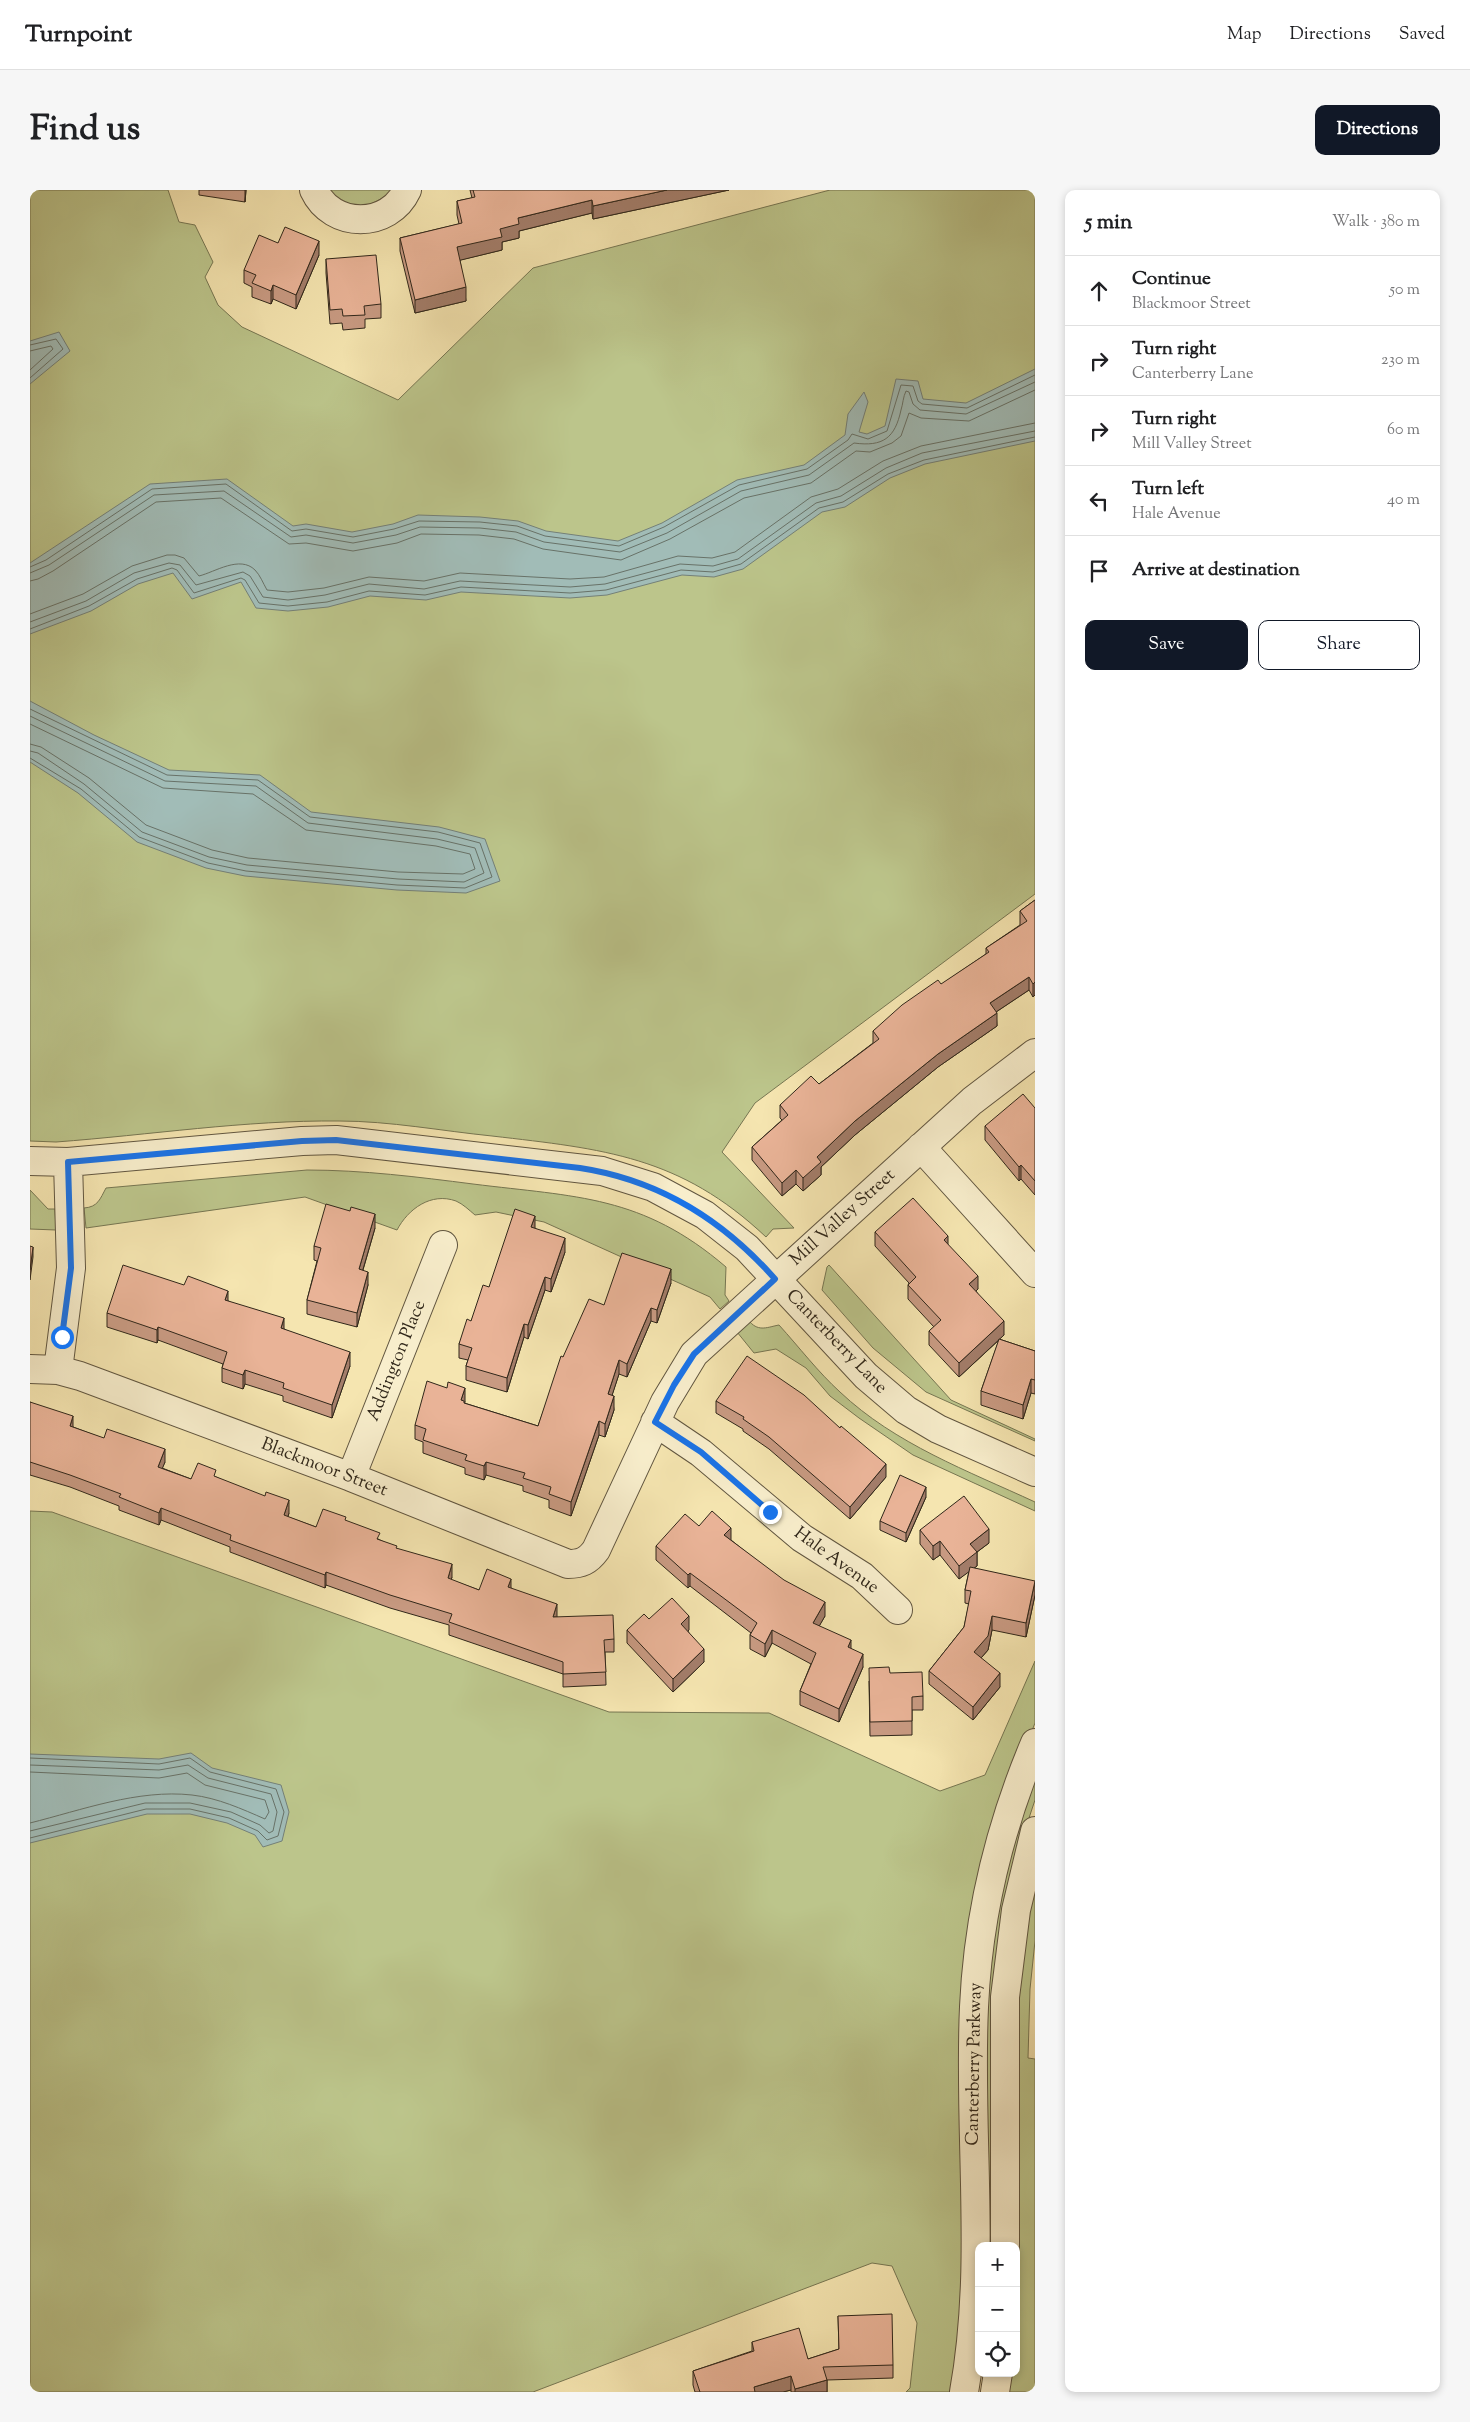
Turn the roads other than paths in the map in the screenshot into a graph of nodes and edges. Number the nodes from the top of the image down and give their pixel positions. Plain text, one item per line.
1 (314, 190) edge
2 (407, 190) edge
3 (1035, 1053) edge
4 (921, 1147) junction
5 (30, 1160) edge
6 (68, 1162) junction
7 (443, 1245) dead end
8 (1035, 1273) edge
9 (775, 1279) junction
10 (30, 1369) edge
11 (58, 1370) junction
12 (655, 1422) junction
13 (1035, 1472) edge
14 (351, 1477) junction
15 (589, 1559) joint
16 (898, 1610) dead end
17 (1035, 1743) edge
18 (1035, 1831) edge
19 (1005, 2242) edge
20 (997, 2377) edge
21 (964, 2392) edge
22 (995, 2392) edge

1 - 2 street
3 - 4 street, Mill Valley Street
4 - 8 street
4 - 9 street, Mill Valley Street
5 - 6 street, Canterberry Lane
6 - 9 street, Canterberry Lane
6 - 11 street
7 - 14 street, Addington Place
9 - 12 street, Mill Valley Street
9 - 13 street, Canterberry Lane
10 - 11 street, Blackmoor Street
11 - 14 street, Blackmoor Street
12 - 15 street, Mill Valley Street
12 - 16 street, Hale Avenue
14 - 15 street, Blackmoor Street
17 - 21 street, Canterberry Parkway
18 - 19 street, Canterberry Parkway
20 - 22 street

